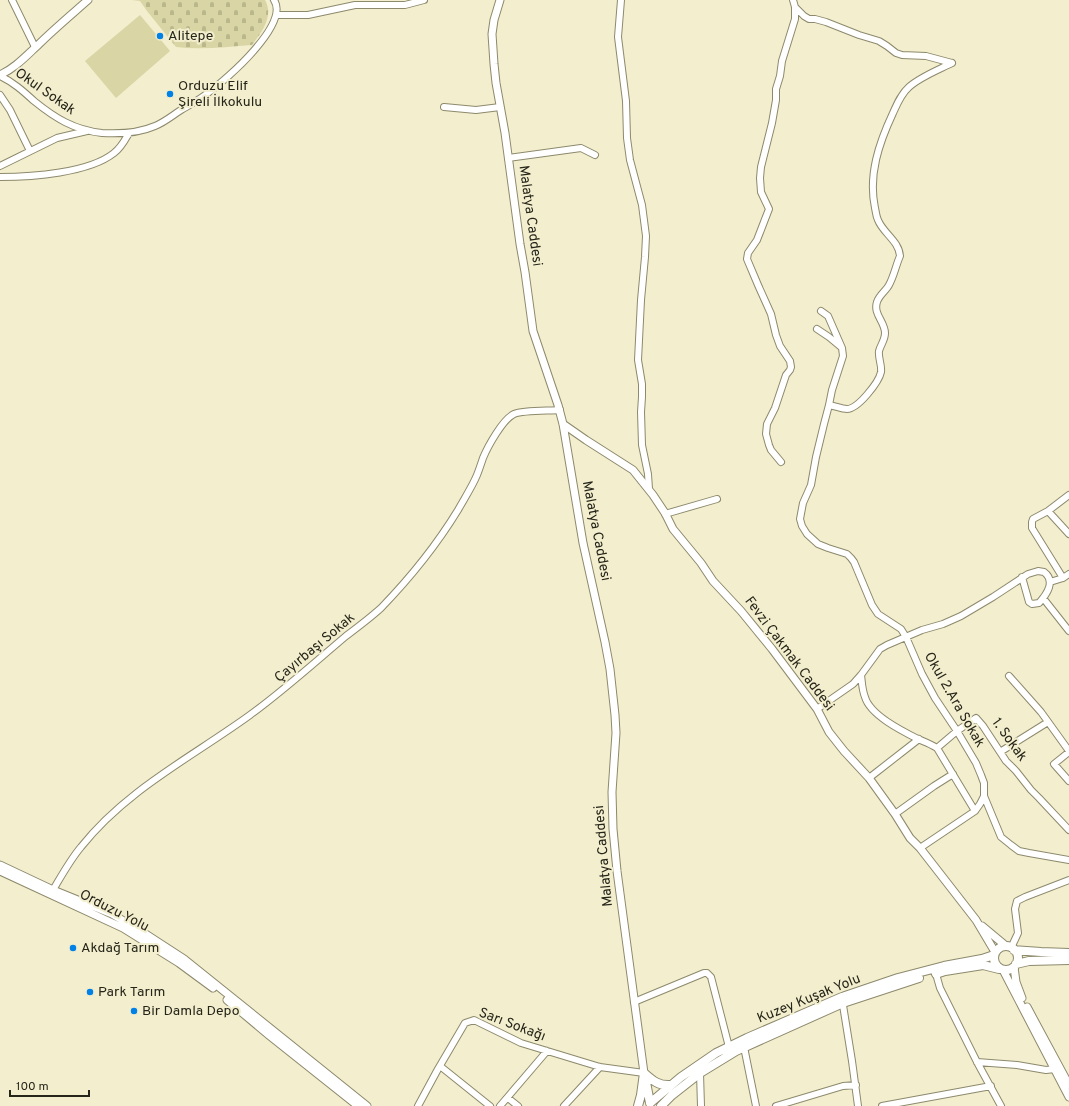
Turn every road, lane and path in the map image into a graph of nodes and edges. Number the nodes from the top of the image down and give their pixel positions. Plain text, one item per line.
1 (12, 0) edge
2 (88, 0) edge
3 (274, 0) edge
4 (424, 0) edge
5 (500, 0) edge
6 (621, 0) edge
7 (794, 0) edge
8 (795, 7) junction
9 (277, 15) junction
10 (35, 47) junction
11 (0, 75) edge
12 (0, 95) edge
13 (444, 107) dead end
14 (500, 107) junction
15 (89, 131) junction
16 (129, 133) junction
17 (30, 151) junction
18 (595, 155) dead end
19 (508, 158) junction
20 (0, 166) edge
21 (0, 177) edge
22 (821, 311) dead end
23 (817, 329) dead end
24 (842, 348) junction
25 (829, 404) junction
26 (560, 410) junction
27 (563, 424) junction
28 (781, 462) dead end
29 (649, 489) junction
30 (1069, 495) edge
31 (717, 499) dead end
32 (1048, 511) junction
33 (665, 514) junction
34 (1069, 534) edge
35 (1069, 574) edge
36 (1022, 577) junction
37 (1063, 578) junction
38 (1050, 582) junction
39 (1043, 598) junction
40 (1068, 627) edge
41 (906, 637) junction
42 (861, 675) junction
43 (1009, 676) dead end
44 (817, 709) junction
45 (1048, 722) junction
46 (957, 731) junction
47 (919, 739) junction
48 (937, 748) junction
49 (1069, 751) edge
50 (1000, 752) junction
51 (953, 774) junction
52 (869, 778) junction
53 (1069, 781) edge
54 (984, 796) junction
55 (975, 811) junction
56 (895, 814) junction
57 (1069, 830) edge
58 (920, 848) junction
59 (1069, 860) edge
60 (0, 865) edge
61 (0, 871) edge
62 (1069, 880) edge
63 (53, 890) junction
64 (976, 920) junction
65 (1010, 948) junction
66 (1069, 953) edge
67 (995, 954) junction
68 (1069, 960) edge
69 (1015, 966) junction
70 (1001, 969) junction
71 (936, 974) junction
72 (843, 1000) junction
73 (634, 1002) junction
74 (729, 1047) junction
75 (744, 1047) junction
76 (547, 1051) junction
77 (977, 1062) junction
78 (440, 1066) junction
79 (600, 1067) junction
80 (1055, 1069) junction
81 (644, 1073) junction
82 (700, 1073) junction
83 (1067, 1075) edge
84 (1069, 1084) edge
85 (672, 1085) junction
86 (856, 1085) junction
87 (991, 1086) junction
88 (1069, 1097) edge
89 (508, 1098) junction
90 (652, 1105) edge
91 (358, 1106) edge
92 (367, 1106) edge
93 (418, 1106) edge
94 (490, 1106) edge
95 (500, 1106) edge
96 (518, 1106) edge
97 (564, 1106) edge
98 (638, 1106) edge
99 (661, 1106) edge
100 (701, 1106) edge
101 (756, 1106) edge
102 (776, 1106) edge
103 (858, 1106) edge
104 (882, 1106) edge
105 (1001, 1106) edge

1 - 10 street
2 - 10 street
3 - 9 street
4 - 9 street
5 - 14 street, Malatya Caddesi
6 - 29 street
7 - 8 street
8 - 25 street
8 - 28 street
9 - 16 street, Okul Sokak
10 - 11 street
11 - 15 street, Okul Sokak
12 - 17 street
13 - 14 street
14 - 19 street, Malatya Caddesi
15 - 16 street, Okul Sokak
15 - 17 street
16 - 21 street
17 - 20 street
18 - 19 street
19 - 26 street, Malatya Caddesi
22 - 24 street
23 - 24 street
24 - 25 street, Okul 2.Ara Sokak
25 - 41 street, Okul 2.Ara Sokak
26 - 27 street, Malatya Caddesi
26 - 63 street, Çayırbaşı Sokak
27 - 29 street, Fevzi Çakmak Caddesi
27 - 73 street, Malatya Caddesi
29 - 33 street, Fevzi Çakmak Caddesi
30 - 32 street
31 - 33 street
32 - 34 street
32 - 37 street
33 - 44 street, Fevzi Çakmak Caddesi
35 - 37 street
36 - 38 street
36 - 39 street
36 - 41 street
37 - 38 street
38 - 39 street
39 - 40 street
41 - 42 street
41 - 46 street, Okul 2.Ara Sokak
42 - 44 street
42 - 47 street
43 - 45 street
44 - 52 street, Fevzi Çakmak Caddesi
45 - 49 street
45 - 50 street
46 - 48 street
46 - 50 street, 1. Sokak
46 - 54 street, Okul 2.Ara Sokak
47 - 48 street
47 - 52 street
48 - 51 street
49 - 53 street
50 - 57 street, 1. Sokak
51 - 55 street
51 - 56 street
52 - 56 street, Fevzi Çakmak Caddesi
54 - 55 street
54 - 59 street, Okul 2.Ara Sokak
55 - 58 street
56 - 58 street, Fevzi Çakmak Caddesi
58 - 64 street, Fevzi Çakmak Caddesi
60 - 63 street
61 - 91 street, Orduzu Yolu
62 - 65 street
63 - 92 street
64 - 65 street
64 - 67 street
65 - 66 main road
65 - 67 main road
65 - 69 main road
67 - 70 main road
67 - 72 main road, Kuzey Kuşak Yolu
68 - 69 main road
69 - 70 main road
69 - 83 street
70 - 71 main road, Kuzey Kuşak Yolu
70 - 80 street
71 - 72 main road, Kuzey Kuşak Yolu
71 - 77 street
72 - 74 main road, Kuzey Kuşak Yolu
72 - 75 main road, Kuzey Kuşak Yolu
72 - 86 street
73 - 74 street
73 - 81 street, Malatya Caddesi
74 - 85 main road, Kuzey Kuşak Yolu
75 - 82 main road, Kuzey Kuşak Yolu
75 - 101 street
76 - 78 street, Sarı Sokağı
76 - 79 street, Sarı Sokağı
76 - 89 street
77 - 80 street
77 - 87 street
78 - 93 street, Sarı Sokağı
78 - 94 street
79 - 81 street, Sarı Sokağı
79 - 97 street
80 - 88 street
81 - 85 main road
81 - 90 main road
81 - 98 main road
82 - 99 main road, Kuzey Kuşak Yolu
82 - 100 street
83 - 84 street
85 - 90 main road, Kuzey Kuşak Yolu
86 - 102 street
86 - 103 street
87 - 104 street
87 - 105 street
89 - 95 street
89 - 96 street
90 - 98 main road

